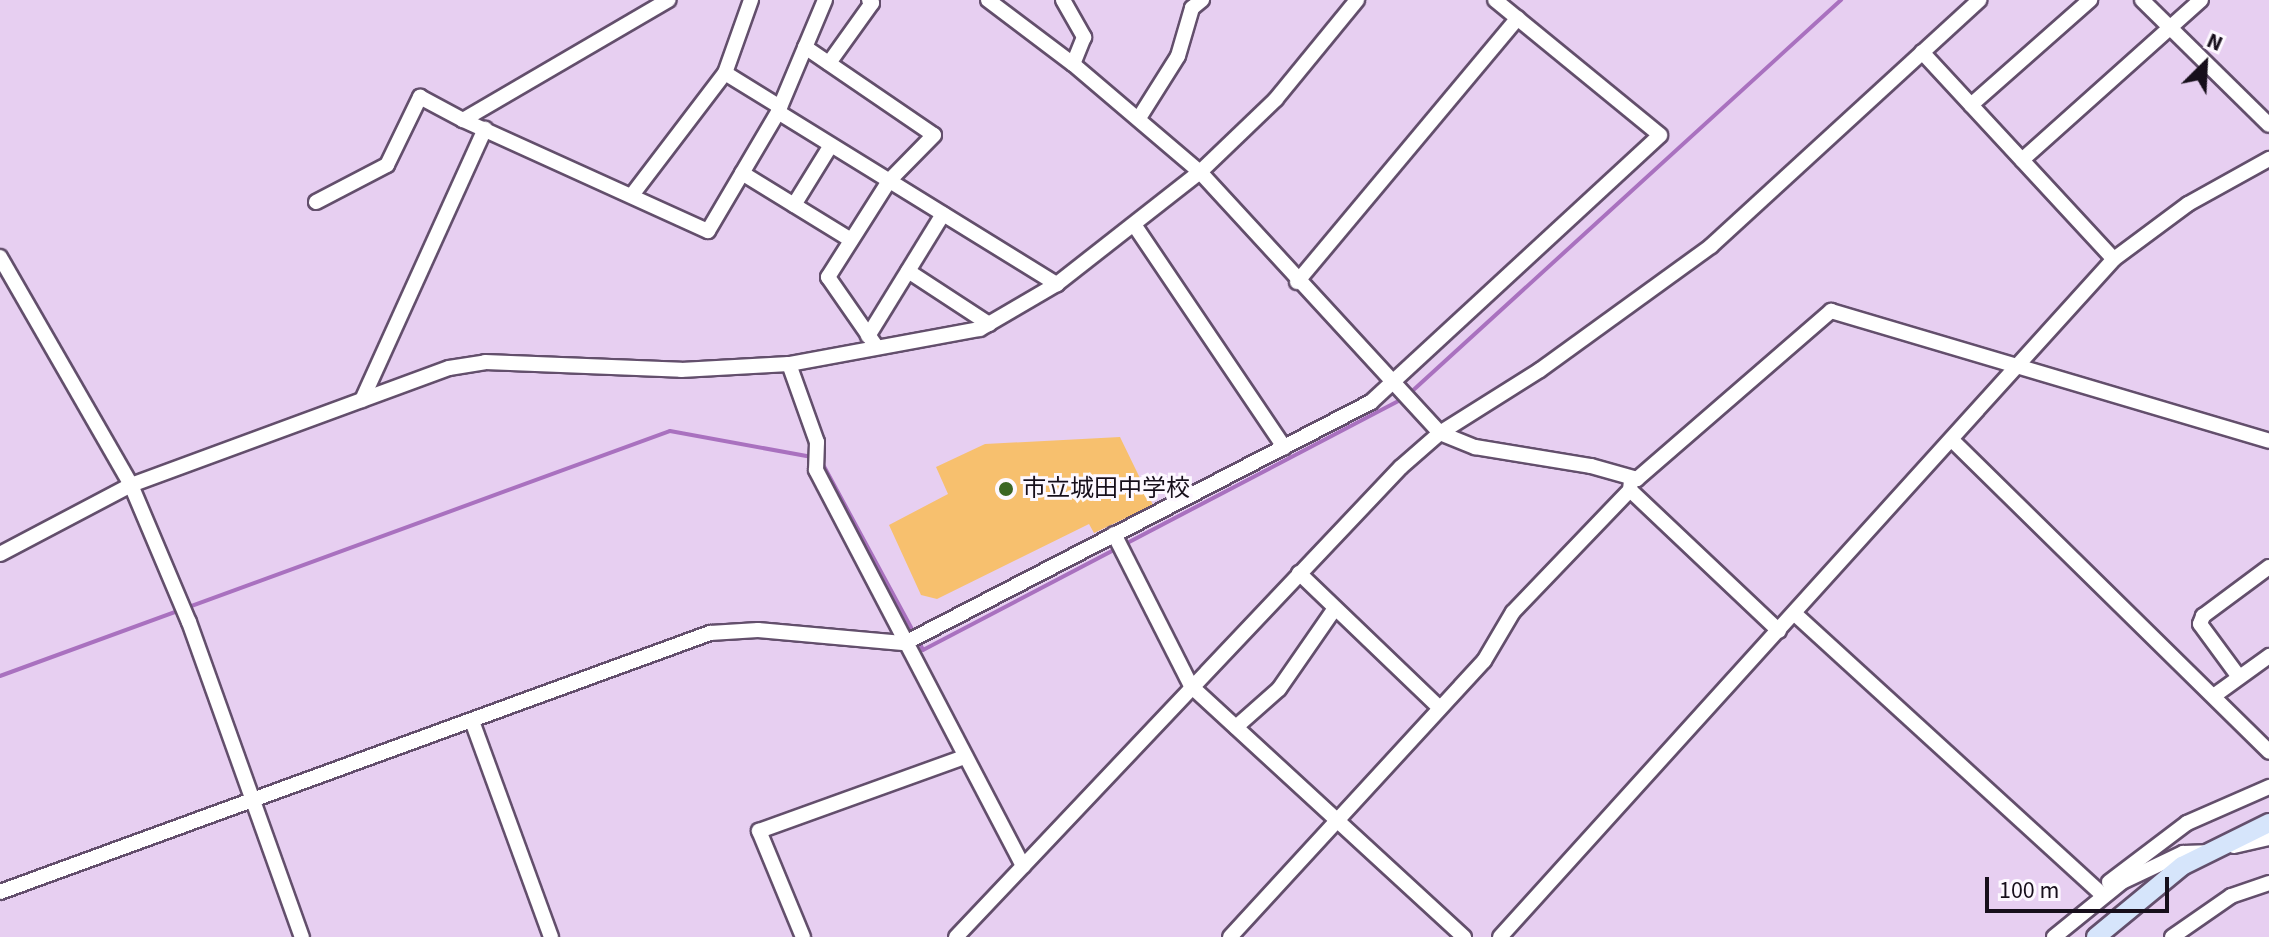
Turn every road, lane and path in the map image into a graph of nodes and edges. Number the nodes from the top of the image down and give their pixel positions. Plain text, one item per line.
1 (668, 0) edge
2 (751, 0) edge
3 (825, 0) edge
4 (869, 0) edge
5 (988, 0) edge
6 (1063, 0) edge
7 (1202, 0) edge
8 (1357, 0) edge
9 (1495, 0) edge
10 (1979, 0) edge
11 (2090, 0) edge
12 (2142, 0) edge
13 (2201, 0) edge
14 (1518, 18) junction
15 (2169, 30) junction
16 (805, 47) junction
17 (1922, 52) junction
18 (829, 63) junction
19 (1073, 64) junction
20 (725, 73) junction
21 (1971, 105) junction
22 (779, 110) junction
23 (1139, 118) junction
24 (463, 120) junction
25 (2269, 125) edge
26 (485, 129) junction
27 (831, 145) junction
28 (2269, 159) edge
29 (2022, 160) junction
30 (1200, 172) junction
31 (742, 173) junction
32 (889, 181) junction
33 (632, 195) junction
34 (316, 202) dead end
35 (794, 205) junction
36 (943, 214) junction
37 (1135, 226) junction
38 (851, 240) junction
39 (0, 257) edge
40 (2114, 259) junction
41 (908, 271) junction
42 (1297, 282) junction
43 (1057, 284) junction
44 (989, 324) junction
45 (872, 341) junction
46 (789, 364) junction
47 (2018, 366) junction
48 (1398, 388) junction
49 (362, 400) junction
50 (1440, 433) junction
51 (2269, 441) edge
52 (1954, 442) junction
53 (1284, 447) junction
54 (131, 485) junction
55 (1630, 485) junction
56 (1116, 537) junction
57 (0, 554) edge
58 (2269, 567) edge
59 (1299, 573) junction
60 (1335, 608) junction
61 (1795, 614) junction
62 (1779, 631) junction
63 (906, 642) junction
64 (2269, 656) edge
65 (2239, 677) junction
66 (1191, 686) junction
67 (2215, 695) junction
68 (1440, 708) junction
69 (472, 721) junction
70 (1236, 727) junction
71 (2266, 744) edge
72 (965, 757) junction
73 (2269, 787) edge
74 (254, 800) junction
75 (1335, 820) junction
76 (2269, 823) edge
77 (2269, 838) edge
78 (2205, 852) junction
79 (1023, 866) junction
80 (2269, 883) edge
81 (2102, 891) junction
82 (0, 892) edge
83 (302, 937) edge
84 (551, 937) edge
85 (803, 937) edge
86 (956, 937) edge
87 (1230, 937) edge
88 (1464, 937) edge
89 (1500, 937) edge
90 (2054, 937) edge
91 (2096, 937) edge
92 (2172, 937) edge

1 - 24 street
2 - 20 street
3 - 16 street
4 - 18 street
5 - 19 street
6 - 19 street
7 - 23 street
8 - 30 street
9 - 14 street
10 - 17 street
11 - 21 street
12 - 15 street
13 - 15 street
14 - 42 street
14 - 48 street
15 - 25 street
15 - 29 street
16 - 18 street
16 - 22 street
17 - 21 street
17 - 50 street
18 - 32 street
19 - 23 street
20 - 22 street
20 - 33 street
21 - 29 street
22 - 27 street
22 - 31 street
23 - 30 street
24 - 26 street
24 - 34 street
26 - 33 street
26 - 49 street
27 - 32 street
27 - 35 street
28 - 40 street
29 - 40 street
30 - 37 street
30 - 42 street
31 - 33 street
31 - 35 street
32 - 36 street
32 - 38 street
35 - 38 street
36 - 41 street
36 - 43 street
37 - 43 street
37 - 53 street
38 - 45 street
39 - 54 street
40 - 47 street
41 - 44 street
41 - 45 street
42 - 48 street
43 - 44 street
44 - 45 street
45 - 46 street
46 - 49 street
46 - 63 street
47 - 51 street
47 - 52 street
47 - 55 street
48 - 50 street
48 - 53 street
49 - 54 street
50 - 55 street
50 - 59 street
52 - 61 street
52 - 67 street
53 - 56 street
54 - 57 street
54 - 74 street
55 - 62 street
55 - 68 street
56 - 63 street
56 - 66 street
58 - 65 street
59 - 60 street
59 - 66 street
60 - 68 street
60 - 70 street
61 - 62 street
61 - 81 street
62 - 89 street
63 - 69 street
63 - 72 street
64 - 65 street
65 - 67 street
66 - 70 street
66 - 79 street
67 - 71 street
68 - 75 street
69 - 74 street
69 - 84 street
70 - 75 street
72 - 79 street
72 - 85 street
73 - 81 street
74 - 82 street
74 - 83 street
75 - 87 street
75 - 88 street
76 - 78 main road
77 - 78 street
78 - 81 street
78 - 91 main road
79 - 86 street
80 - 92 street
81 - 90 street

